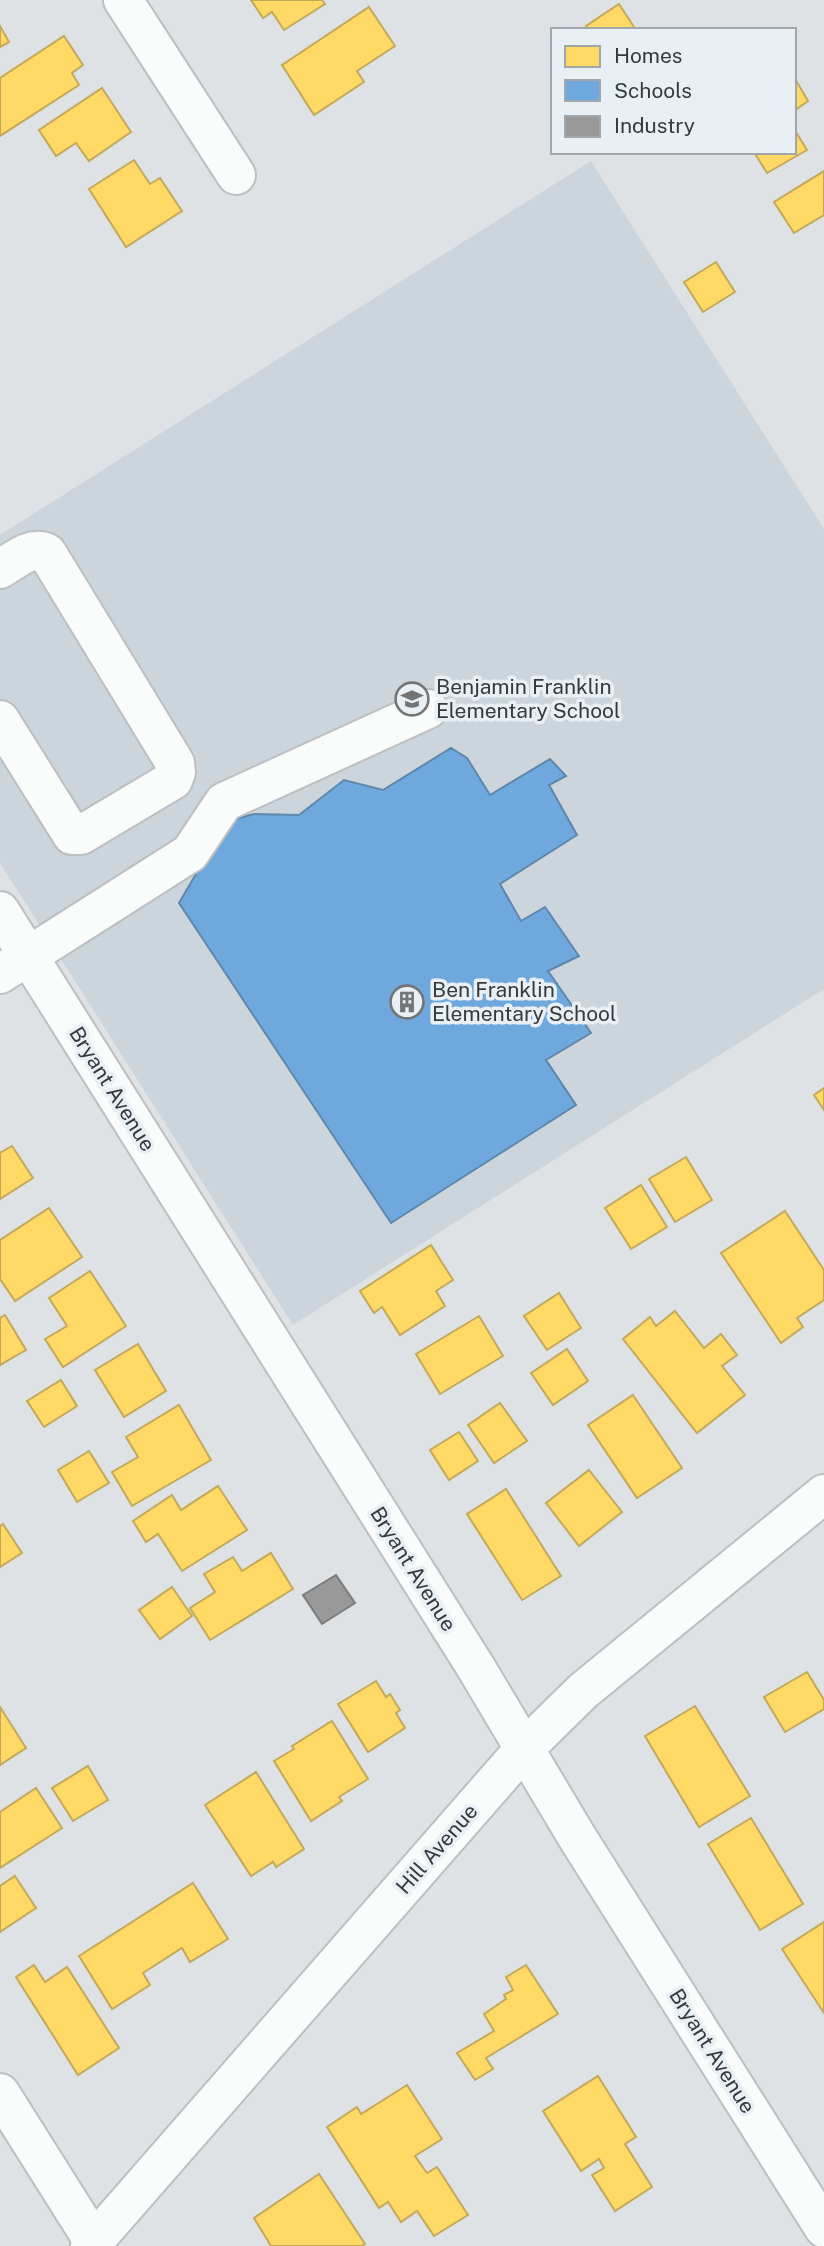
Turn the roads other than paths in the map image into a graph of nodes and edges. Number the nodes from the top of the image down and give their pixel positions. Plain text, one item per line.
1 (123, 0) edge
2 (236, 175) dead end
3 (0, 569) edge
4 (428, 709) dead end
5 (0, 720) edge
6 (0, 911) edge
7 (14, 965) edge
8 (824, 1494) edge
9 (524, 1749) junction
10 (0, 2093) edge
11 (824, 2228) edge
12 (92, 2244) edge

1 - 2 street
3 - 5 street
4 - 7 street
6 - 7 street, Bryant Avenue
7 - 9 street, Bryant Avenue
8 - 9 street, Hill Avenue
9 - 11 street, Bryant Avenue
9 - 12 street, Hill Avenue
10 - 12 street

